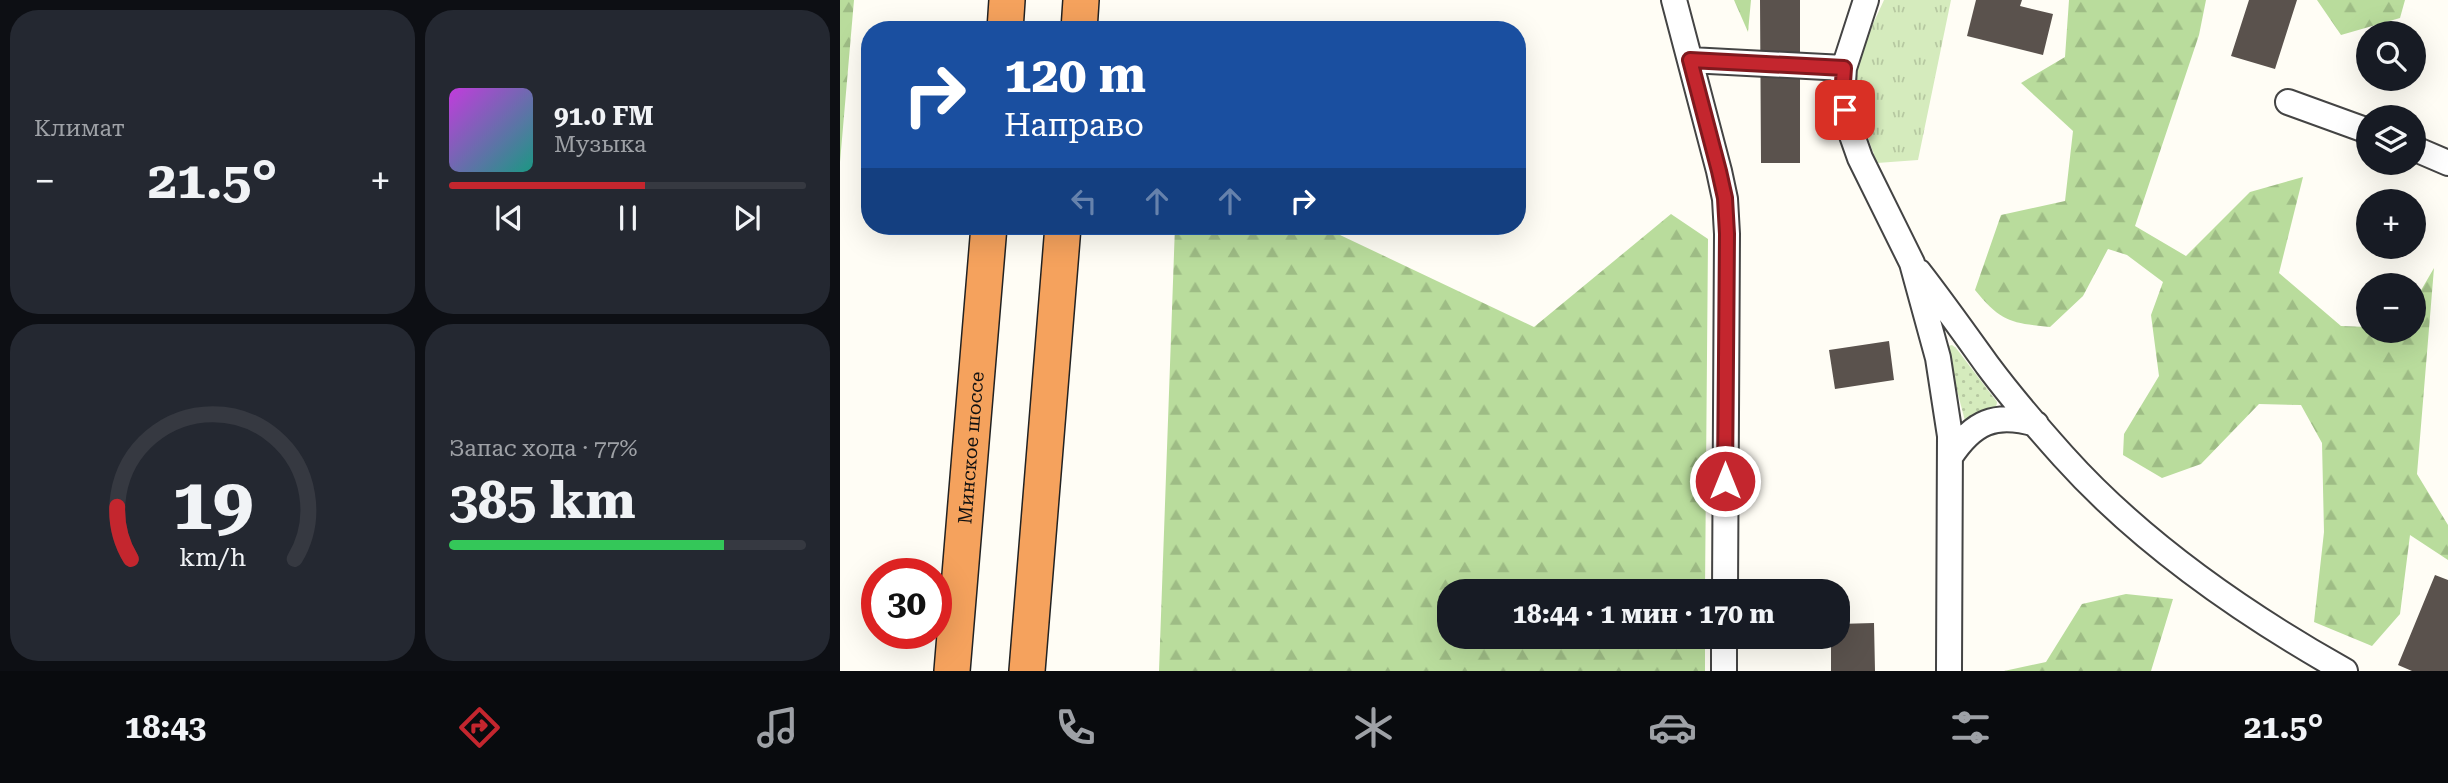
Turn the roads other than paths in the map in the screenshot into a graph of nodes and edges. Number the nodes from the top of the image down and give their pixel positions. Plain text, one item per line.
1 (1007, 0) edge
2 (1081, 0) edge
3 (1674, 0) edge
4 (1866, 0) edge
5 (1006, 21) edge
6 (1080, 21) edge
7 (1690, 60) junction
8 (1844, 68) junction
9 (2288, 102) dead end
10 (2356, 127) edge
11 (2426, 154) edge
12 (2448, 163) edge
13 (988, 235) edge
14 (1062, 235) edge
15 (1912, 263) junction
16 (2036, 424) junction
17 (1950, 457) junction
18 (1725, 579) edge
19 (1724, 649) edge
20 (952, 671) edge
21 (1027, 671) edge
22 (1724, 671) edge
23 (1949, 671) edge
24 (2344, 671) edge

1 - 5 highway
2 - 6 highway
3 - 7 street
4 - 8 street
7 - 8 street
7 - 18 street
8 - 15 street
9 - 10 street
11 - 12 street
13 - 20 highway, Минское шоссе
14 - 21 highway
15 - 16 street
15 - 17 street
16 - 17 street
16 - 24 street
17 - 23 street
19 - 22 street

